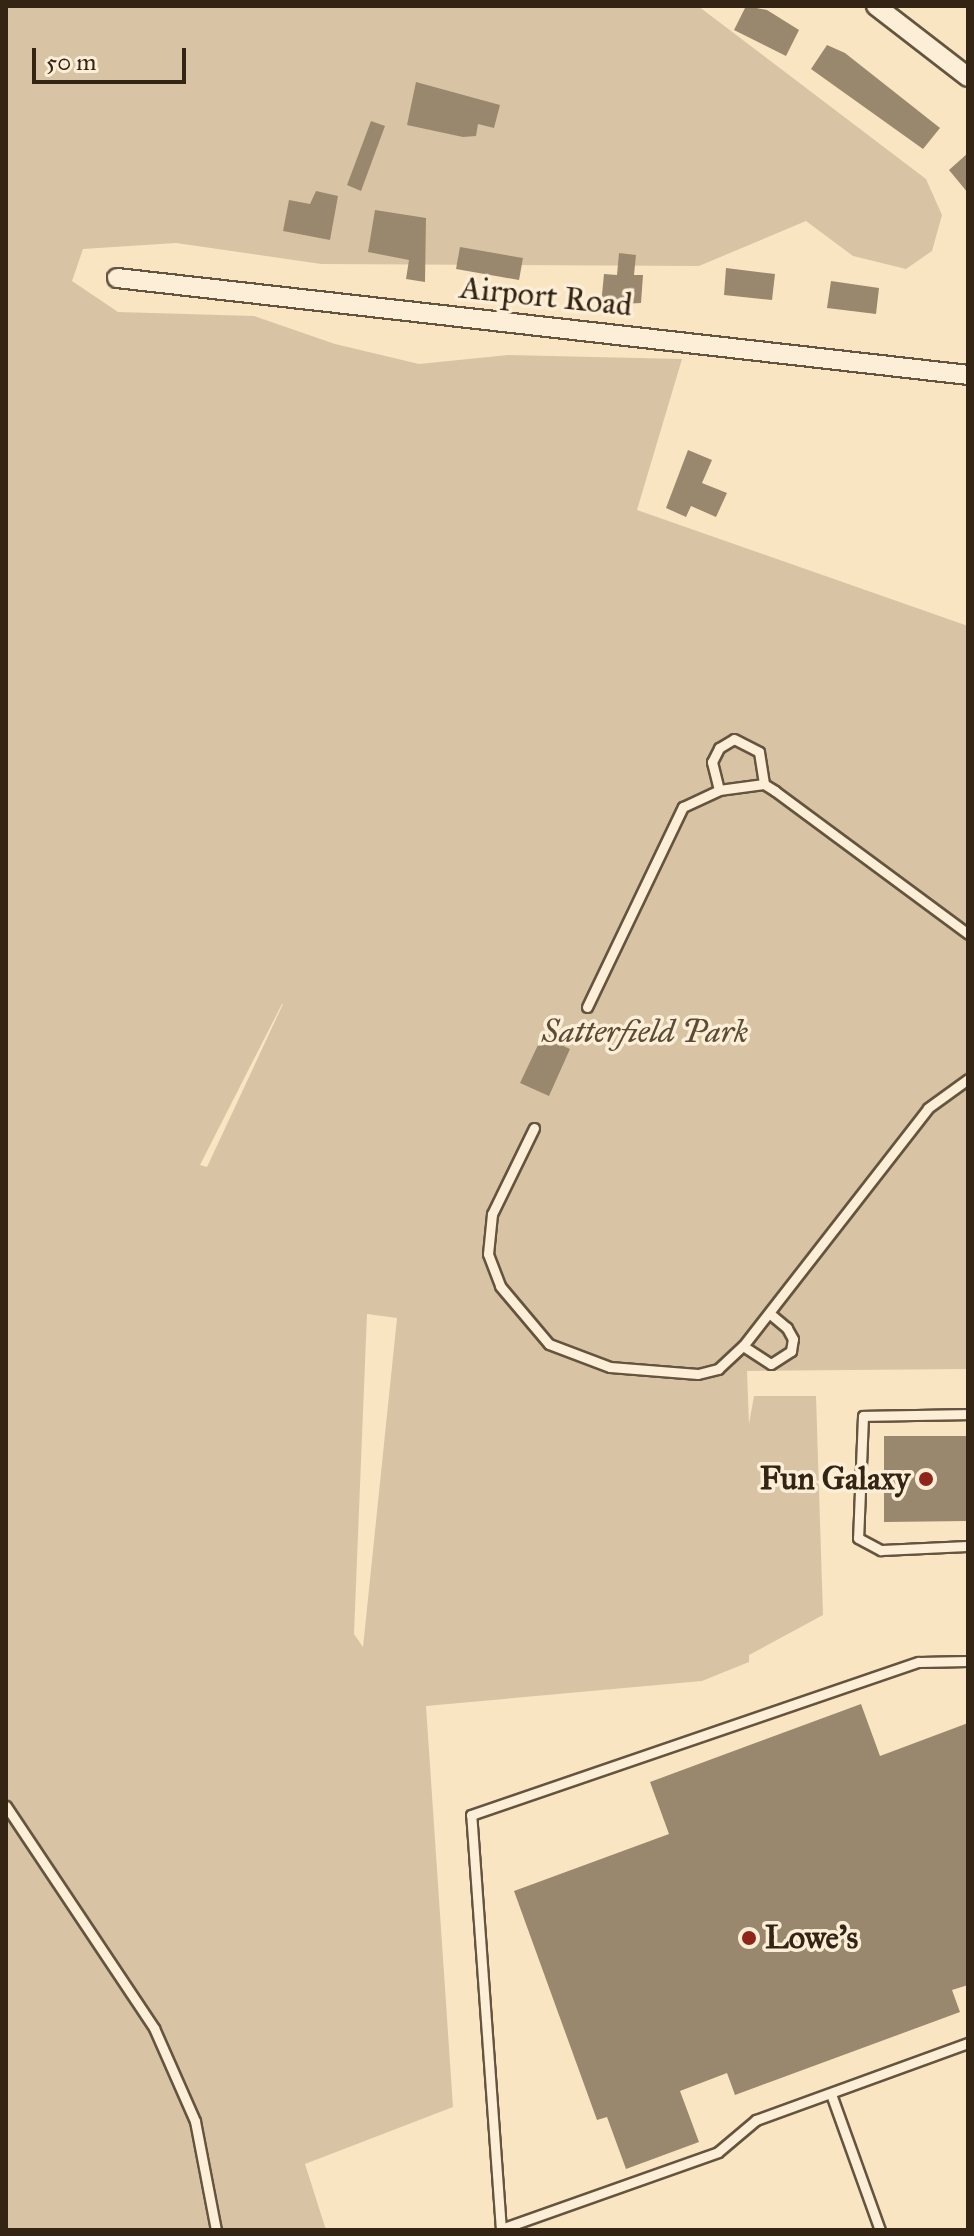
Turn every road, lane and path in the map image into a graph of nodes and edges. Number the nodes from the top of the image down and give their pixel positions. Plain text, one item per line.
1 (876, 6) edge
2 (968, 77) edge
3 (117, 278) dead end
4 (968, 375) edge
5 (764, 784) junction
6 (719, 790) junction
7 (968, 934) edge
8 (587, 1007) dead end
9 (967, 1081) edge
10 (534, 1128) dead end
11 (769, 1313) junction
12 (743, 1346) junction
13 (968, 1414) edge
14 (968, 1546) edge
15 (968, 1661) edge
16 (6, 1806) edge
17 (968, 2043) edge
18 (831, 2094) junction
19 (216, 2230) edge
20 (501, 2230) edge
21 (880, 2230) edge

1 - 2 street
3 - 4 street, Airport Road
5 - 6 lane
5 - 6 lane
5 - 7 lane
6 - 8 lane
9 - 11 lane
10 - 12 lane
11 - 12 lane
11 - 12 lane
13 - 14 lane
15 - 20 lane
16 - 19 lane
17 - 18 lane
18 - 20 lane
18 - 21 lane

